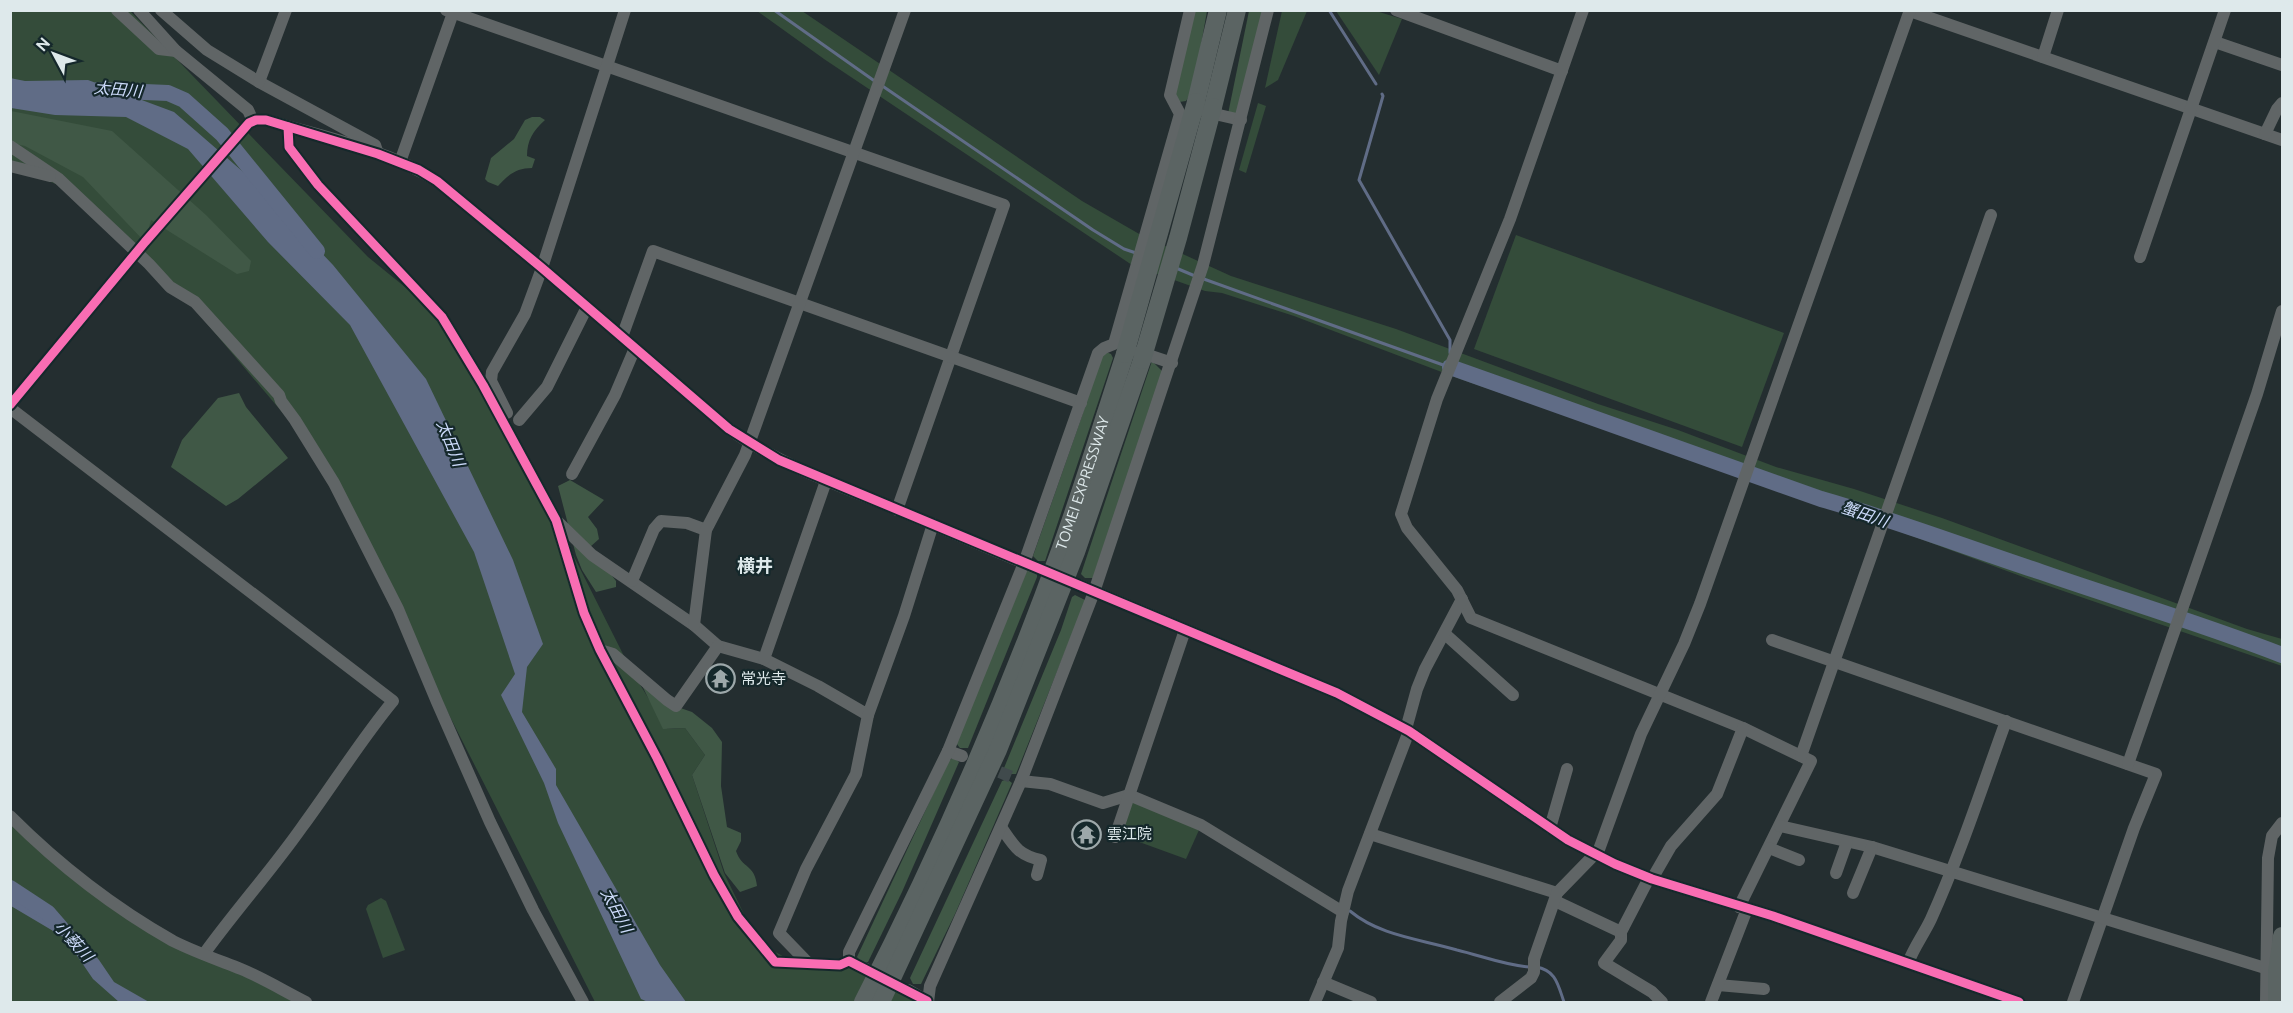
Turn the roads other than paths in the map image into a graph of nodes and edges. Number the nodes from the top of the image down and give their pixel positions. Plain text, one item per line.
1 (117, 10) edge
2 (139, 10) edge
3 (161, 10) edge
4 (181, 10) edge
5 (286, 10) edge
6 (625, 10) edge
7 (905, 10) edge
8 (1190, 10) edge
9 (1218, 10) edge
10 (1236, 10) edge
11 (1268, 10) edge
12 (1396, 10) edge
13 (1583, 10) edge
14 (2058, 10) edge
15 (2224, 10) edge
16 (451, 11) edge
17 (1910, 11) edge
18 (174, 22) junction
19 (2215, 42) junction
20 (176, 51) junction
21 (2043, 57) junction
22 (2283, 65) edge
23 (607, 66) junction
24 (1562, 71) junction
25 (259, 82) junction
26 (2283, 103) edge
27 (1176, 105) junction
28 (1205, 105) junction
29 (2192, 109) junction
30 (1241, 120) junction
31 (251, 122) junction
32 (288, 127) junction
33 (2265, 134) junction
34 (2283, 140) edge
35 (10, 147) edge
36 (378, 154) junction
37 (854, 154) junction
38 (400, 162) junction
39 (10, 166) edge
40 (54, 177) junction
41 (1991, 215) dead end
42 (137, 253) junction
43 (2140, 257) dead end
44 (542, 268) junction
45 (800, 303) junction
46 (587, 307) junction
47 (2283, 311) edge
48 (622, 337) junction
49 (635, 348) junction
50 (1127, 352) junction
51 (950, 356) junction
52 (1172, 363) junction
53 (1082, 403) junction
54 (10, 406) edge
55 (519, 420) dead end
56 (515, 443) junction
57 (749, 443) junction
58 (572, 474) dead end
59 (826, 481) junction
60 (897, 510) junction
61 (556, 520) junction
62 (933, 524) junction
63 (706, 530) junction
64 (1024, 563) junction
65 (1038, 569) dead end
66 (632, 580) junction
67 (1079, 585) dead end
68 (1094, 592) junction
69 (1462, 599) junction
70 (694, 625) junction
71 (1185, 630) junction
72 (1445, 634) junction
73 (1772, 640) dead end
74 (718, 646) junction
75 (600, 650) junction
76 (764, 659) junction
77 (1833, 663) junction
78 (1513, 694) dead end
79 (1661, 694) junction
80 (868, 715) junction
81 (2006, 721) junction
82 (1743, 728) junction
83 (1407, 730) junction
84 (948, 751) junction
85 (962, 756) dead end
86 (1801, 756) junction
87 (2128, 764) junction
88 (1567, 769) dead end
89 (1021, 781) junction
90 (1129, 795) junction
91 (10, 816) edge
92 (2283, 823) edge
93 (1780, 826) junction
94 (1000, 827) junction
95 (1550, 828) junction
96 (1370, 834) junction
97 (1115, 837) dead end
98 (1847, 842) junction
99 (1872, 847) junction
100 (1769, 848) junction
101 (1596, 854) junction
102 (1799, 860) dead end
103 (1951, 871) junction
104 (1836, 873) dead end
105 (1036, 875) dead end
106 (1651, 879) junction
107 (1853, 893) dead end
108 (1556, 897) junction
109 (1743, 908) junction
110 (1343, 912) junction
111 (2104, 917) junction
112 (1621, 932) junction
113 (2283, 936) edge
114 (204, 954) junction
115 (849, 961) junction
116 (808, 963) junction
117 (1908, 963) junction
118 (2265, 968) junction
119 (866, 969) dead end
120 (1323, 982) junction
121 (1718, 985) junction
122 (1764, 989) dead end
123 (908, 990) dead end
124 (2005, 1000) edge
125 (306, 1002) edge
126 (583, 1002) edge
127 (863, 1002) edge
128 (881, 1002) edge
129 (928, 1002) edge
130 (1315, 1002) edge
131 (1371, 1002) edge
132 (1500, 1002) edge
133 (1662, 1002) edge
134 (1712, 1002) edge
135 (2019, 1002) edge
136 (2073, 1002) edge
137 (2266, 1002) edge
138 (2277, 1002) edge

1 - 20 street
2 - 20 street
3 - 18 street
4 - 18 street
5 - 25 street
6 - 23 street
7 - 37 street
8 - 27 street
9 - 28 highway, TOMEI EXPRESSWAY
10 - 28 highway, TOMEI EXPRESSWAY
11 - 30 street
12 - 24 street
13 - 24 street
14 - 21 street
15 - 19 street
16 - 23 street
16 - 38 street
17 - 21 street
17 - 79 street
18 - 25 street
19 - 22 street
19 - 29 street
20 - 31 street
21 - 29 street
23 - 37 street
23 - 44 street
24 - 69 street
25 - 36 street
26 - 33 street
27 - 30 street
27 - 50 street
28 - 50 highway, TOMEI EXPRESSWAY, bridge
29 - 33 street
29 - 43 street
30 - 52 street
31 - 32 street
31 - 42 street
32 - 36 street
32 - 56 street
33 - 34 street
35 - 40 street
36 - 38 street
37 - 45 street
37 - 51 street
38 - 44 street
39 - 40 street
40 - 42 street
41 - 77 street
42 - 54 street
42 - 126 street
44 - 46 street
44 - 56 street
45 - 48 street
45 - 51 street
45 - 57 street
46 - 48 street
46 - 55 street
47 - 87 street
48 - 49 street
49 - 57 street
49 - 58 street
50 - 52 street
50 - 53 street
50 - 127 highway, TOMEI EXPRESSWAY
50 - 128 highway, TOMEI EXPRESSWAY
51 - 53 street
51 - 60 street
52 - 68 street
53 - 64 street
54 - 114 street
56 - 61 street
57 - 59 street
57 - 63 street
59 - 60 street
59 - 76 street
60 - 62 street
61 - 66 street
61 - 75 street
62 - 64 street
62 - 80 street
63 - 66 street
63 - 70 street
64 - 65 street
64 - 84 street
66 - 70 street
67 - 68 street
68 - 71 street
68 - 89 street
69 - 72 street
69 - 79 street
70 - 74 street
71 - 83 street
71 - 90 street
72 - 78 street
72 - 83 street
73 - 77 street
74 - 75 street
74 - 76 street
75 - 116 street
76 - 80 street
77 - 81 street
77 - 86 street
79 - 82 street
79 - 101 street
80 - 116 street
81 - 87 street
81 - 103 street
82 - 86 street
82 - 106 street
83 - 95 street
83 - 96 street
84 - 85 street
84 - 115 street
86 - 93 street
87 - 111 street
88 - 95 street
89 - 90 street
89 - 94 street
90 - 97 street
90 - 110 street
91 - 114 street
92 - 118 street
93 - 98 street
93 - 100 street
94 - 105 street
94 - 129 street
95 - 101 street
96 - 108 street
96 - 110 street
98 - 99 street
98 - 104 street
99 - 103 street
99 - 107 street
100 - 102 street
100 - 109 street
101 - 106 street
101 - 108 street
103 - 111 street
103 - 117 street
106 - 109 street
106 - 112 street
108 - 112 street
108 - 132 street
109 - 117 street
109 - 121 street
110 - 120 street
111 - 118 street
111 - 136 street
112 - 133 street
113 - 138 highway
114 - 125 street
115 - 116 street
115 - 119 street
117 - 124 street
118 - 137 street
120 - 130 street
120 - 131 street
121 - 122 street
121 - 134 street
123 - 129 street
124 - 135 street

